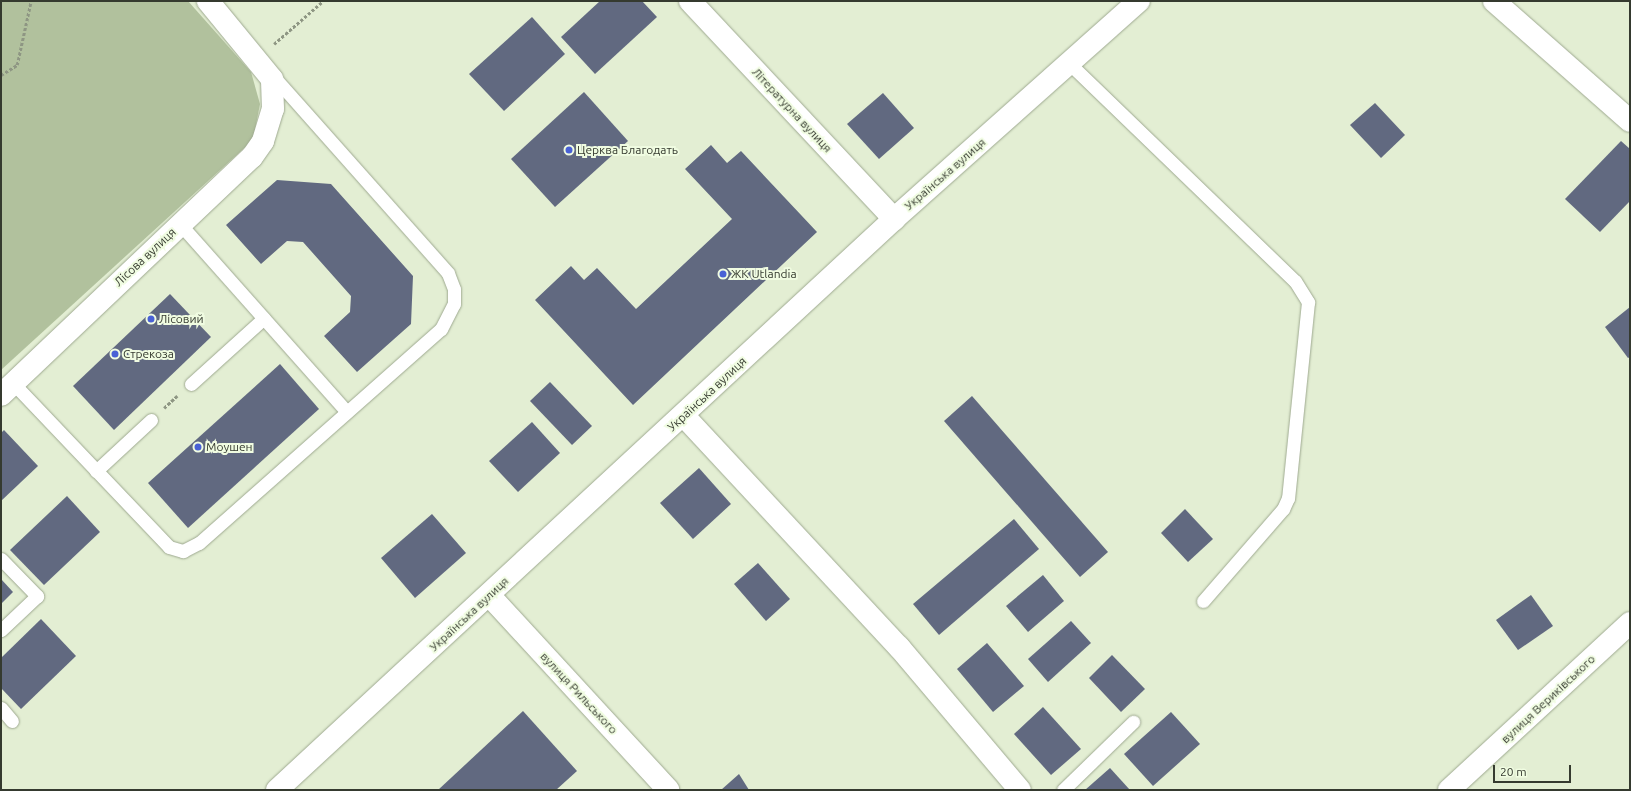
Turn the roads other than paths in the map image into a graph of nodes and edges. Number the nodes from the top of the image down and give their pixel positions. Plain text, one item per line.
1 (208, 1) edge
2 (690, 1) edge
3 (1139, 1) edge
4 (1494, 1) edge
5 (267, 55) junction
6 (1071, 65) junction
7 (1630, 121) edge
8 (894, 219) junction
9 (180, 224) junction
10 (264, 318) junction
11 (191, 384) road end
12 (7, 389) edge
13 (347, 412) junction
14 (684, 416) junction
15 (151, 420) road end
16 (96, 470) junction
17 (1, 559) edge
18 (489, 596) junction
19 (1203, 600) dead end
20 (1630, 623) edge
21 (1, 630) edge
22 (1, 708) edge
23 (12, 721) dead end
24 (1133, 722) dead end
25 (277, 790) edge
26 (668, 790) edge
27 (1020, 790) edge
28 (1063, 790) edge
29 (1449, 790) edge

1 - 5 street, Лісова вулиця
2 - 8 street, Літературна вулиця
3 - 6 street, Українська вулиця
4 - 7 street
5 - 9 street, Лісова вулиця
5 - 13 lane
6 - 8 street, Українська вулиця
6 - 19 lane
8 - 14 street, Українська вулиця
9 - 10 lane
9 - 12 street, Лісова вулиця
10 - 11 lane
10 - 13 lane
12 - 16 lane
13 - 16 lane
14 - 18 street, Українська вулиця
14 - 27 street
15 - 16 lane
17 - 21 lane
18 - 25 street, Українська вулиця
18 - 26 street, вулиця Рильського
20 - 29 street, вулиця Вериківського
22 - 23 lane
24 - 28 lane

